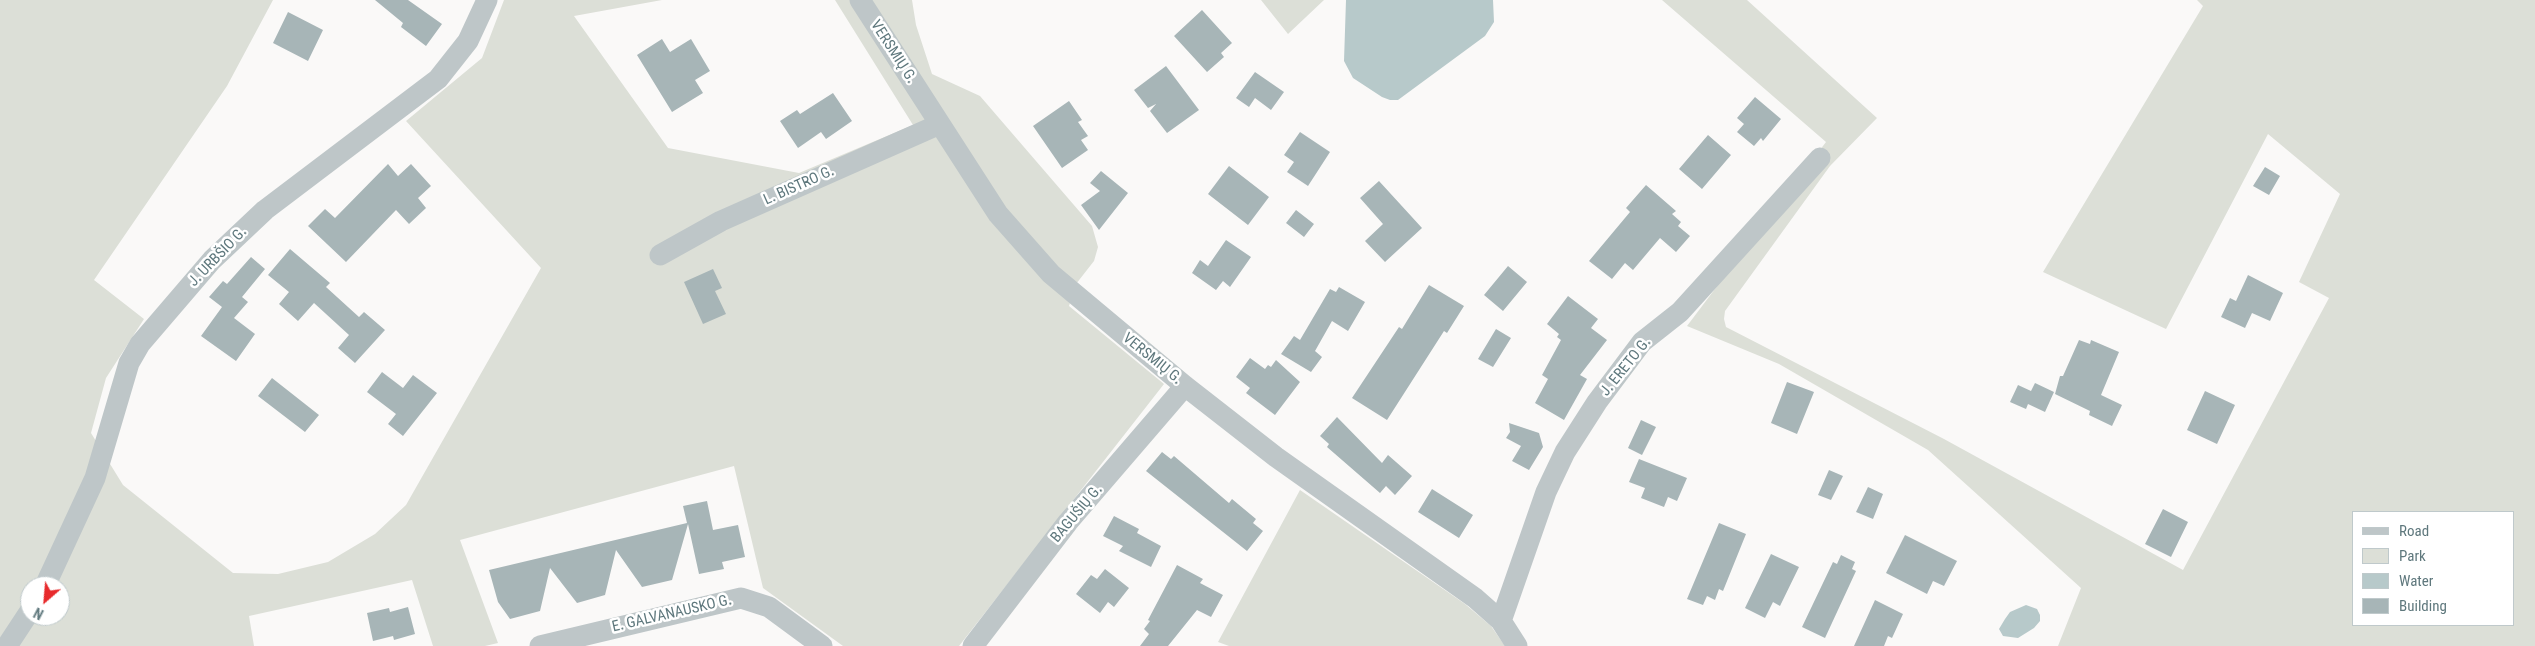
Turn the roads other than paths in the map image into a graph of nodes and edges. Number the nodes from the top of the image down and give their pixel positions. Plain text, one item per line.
1 (487, 0) edge
2 (860, 0) edge
3 (940, 124) junction
4 (1820, 158) dead end
5 (660, 255) dead end
6 (1185, 386) junction
7 (50, 576) edge
8 (1501, 621) junction
9 (20, 626) edge
10 (7, 646) edge
11 (540, 646) edge
12 (822, 646) edge
13 (973, 646) edge
14 (1517, 646) edge

1 - 7 street, J. URBŠIO G.
2 - 3 street, VERSMIŲ G.
3 - 5 street, L. BISTRO G.
3 - 6 street, VERSMIŲ G.
4 - 8 street, J. ERETO G.
6 - 8 street, VERSMIŲ G.
6 - 13 street, BAGUŠIŲ G.
8 - 14 street, VERSMIŲ G.
9 - 10 street
11 - 12 street, E. GALVANAUSKO G.

